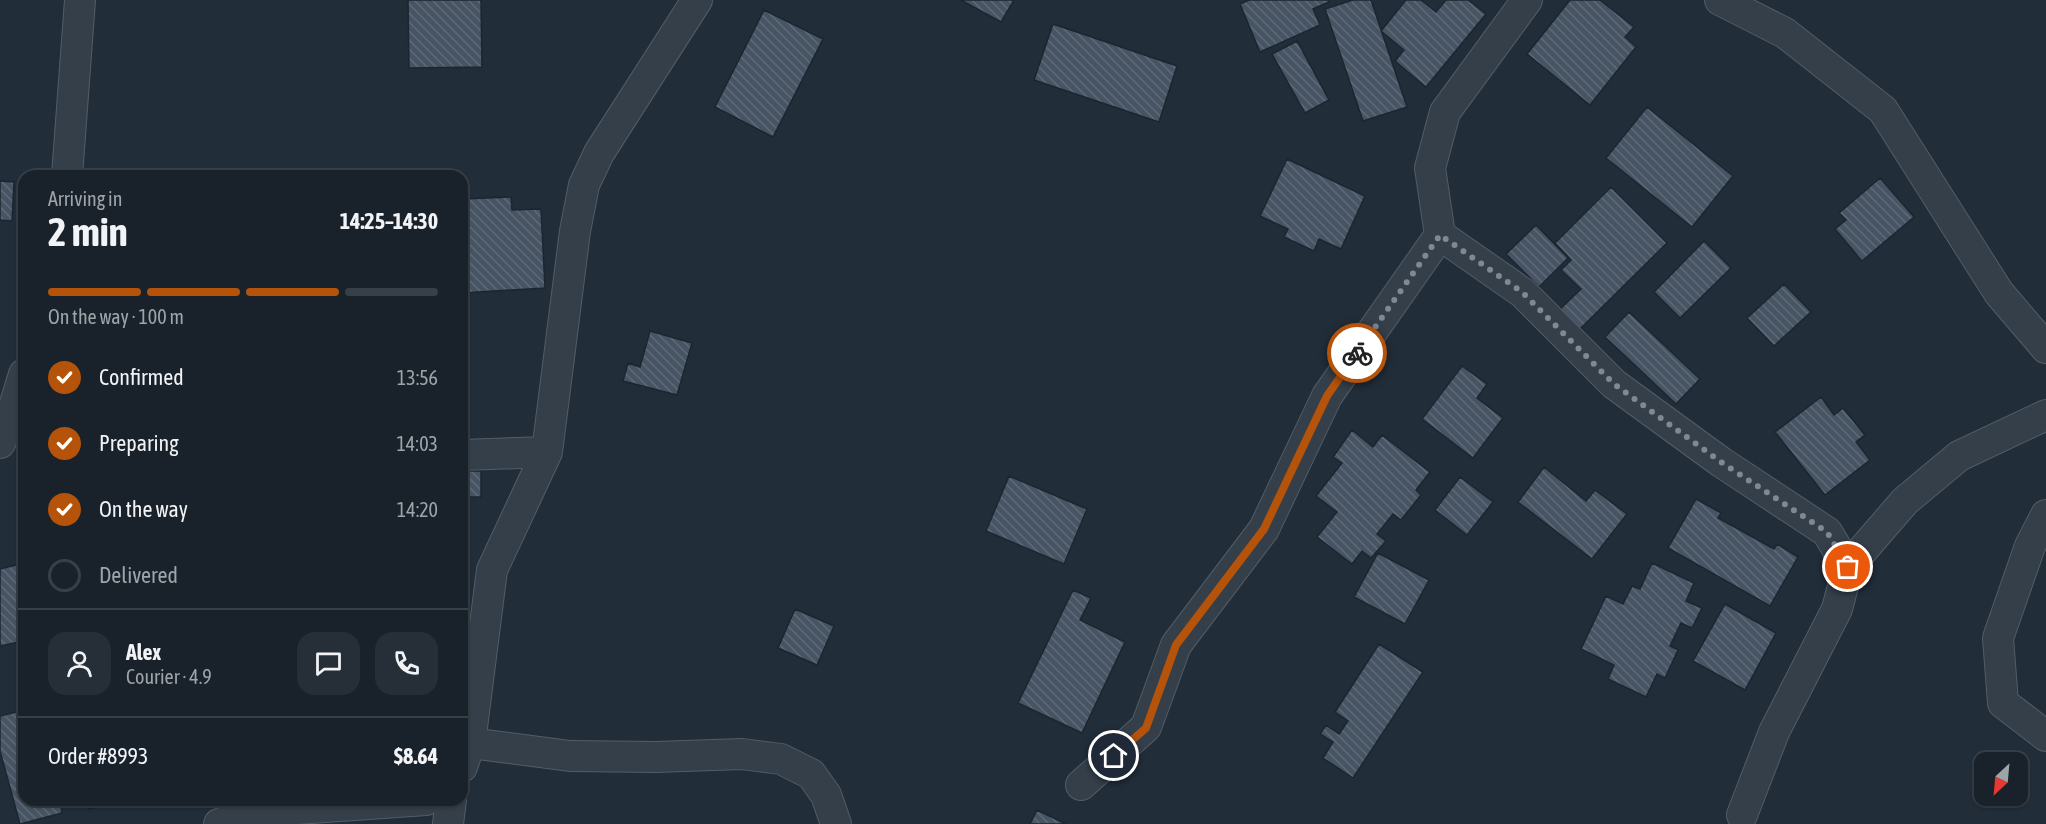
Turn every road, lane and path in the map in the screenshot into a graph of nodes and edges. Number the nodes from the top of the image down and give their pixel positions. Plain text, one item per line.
1 (80, 0) edge
2 (697, 0) edge
3 (1527, 0) edge
4 (1720, 0) edge
5 (67, 170) edge
6 (1440, 235) junction
7 (2046, 348) edge
8 (18, 400) edge
9 (2046, 416) edge
10 (11, 430) edge
11 (547, 452) junction
12 (468, 455) edge
13 (2046, 515) edge
14 (1848, 567) junction
15 (2046, 736) edge
16 (468, 741) edge
17 (468, 755) edge
18 (1081, 785) dead end
19 (340, 806) edge
20 (450, 806) edge
21 (1742, 815) dead end
22 (219, 824) edge
23 (448, 824) edge
24 (836, 824) edge

1 - 5 street
2 - 11 street
3 - 6 street
4 - 7 street
6 - 14 street
6 - 18 street
8 - 10 street
9 - 14 street
11 - 12 street
11 - 16 street
13 - 15 street
14 - 21 street
17 - 24 street
19 - 22 street
20 - 23 street

